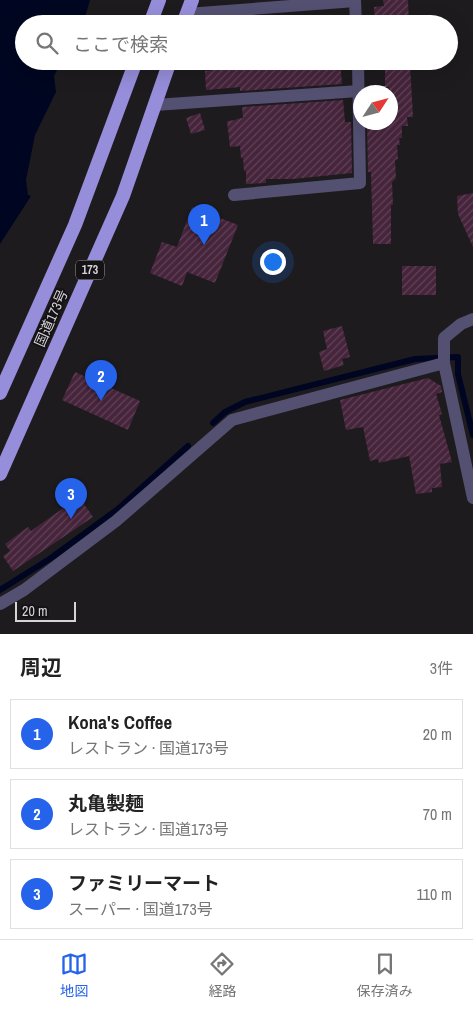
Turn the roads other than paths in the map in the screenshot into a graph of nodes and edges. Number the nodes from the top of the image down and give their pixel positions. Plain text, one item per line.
1 (159, 0) edge
2 (192, 0) edge
3 (355, 0) edge
4 (153, 15) edge
5 (186, 15) edge
6 (221, 15) edge
7 (356, 15) edge
8 (133, 70) edge
9 (167, 70) edge
10 (359, 70) edge
11 (360, 85) edge
12 (353, 91) edge
13 (155, 105) junction
14 (360, 130) edge
15 (234, 195) dead end
16 (473, 319) edge
17 (444, 363) junction
18 (0, 394) edge
19 (0, 474) edge
20 (473, 498) edge
21 (0, 604) edge

1 - 4 highway
2 - 5 highway
3 - 6 street
3 - 7 street
8 - 18 highway, 国道173号 / 173
9 - 13 highway, 国道173号 / 173
10 - 11 street
12 - 13 street
13 - 19 highway, 国道173号 / 173
14 - 15 street
16 - 17 street
17 - 20 street
17 - 21 street

